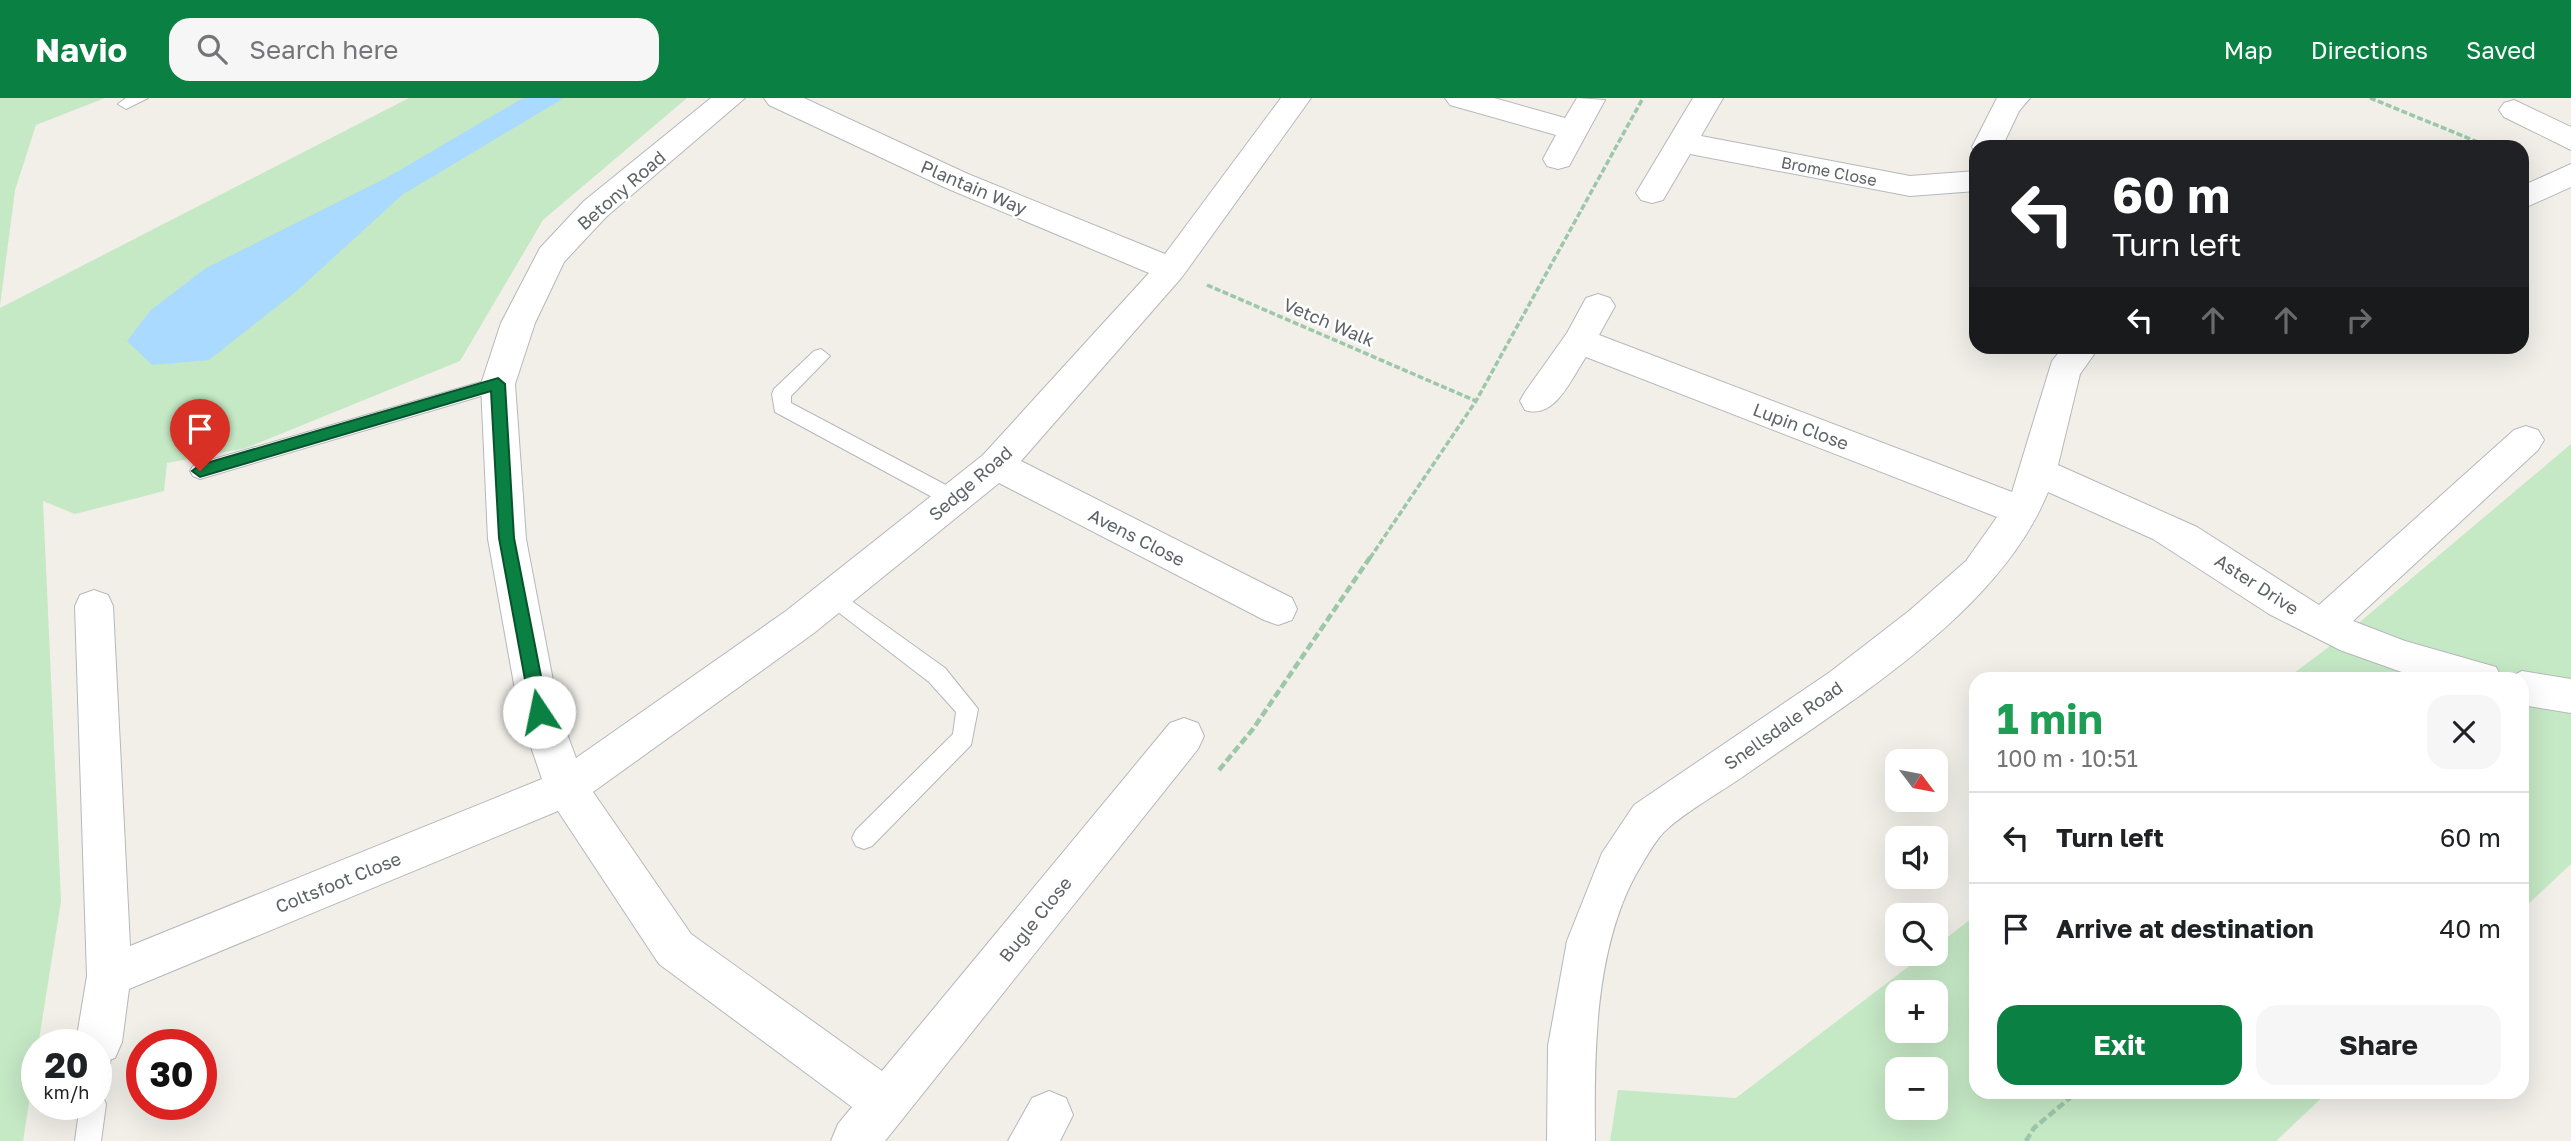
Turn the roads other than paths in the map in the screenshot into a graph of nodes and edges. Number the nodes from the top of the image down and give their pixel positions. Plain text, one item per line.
1 (730, 98) edge
2 (779, 98) edge
3 (1296, 98) edge
4 (1460, 98) edge
5 (1708, 98) edge
6 (2015, 98) edge
7 (1591, 99) edge
8 (2514, 110) dead end
9 (1573, 130) junction
10 (1990, 140) edge
11 (2571, 140) edge
12 (1682, 142) junction
13 (1558, 159) dead end
14 (2571, 174) edge
15 (1969, 179) edge
16 (1652, 193) dead end
17 (2529, 195) edge
18 (1171, 269) junction
19 (1598, 306) dead end
20 (1579, 341) junction
21 (2077, 354) edge
22 (821, 356) dead end
23 (498, 384) junction
24 (1537, 401) dead end
25 (2526, 440) dead end
26 (996, 465) junction
27 (200, 471) dead end
28 (2038, 472) junction
29 (954, 499) junction
30 (2022, 511) junction
31 (832, 596) junction
32 (94, 606) dead end
33 (1278, 610) dead end
34 (2323, 625) junction
35 (2458, 672) edge
36 (2529, 689) edge
37 (2571, 696) edge
38 (1184, 736) dead end
39 (566, 788) junction
40 (864, 838) dead end
41 (109, 976) junction
42 (102, 1029) edge
43 (886, 1103) junction
44 (91, 1120) edge
45 (89, 1141) edge
46 (855, 1141) edge
47 (1571, 1141) edge

1 - 23 street, Betony Road
2 - 18 street, Plantain Way
3 - 18 street, Sedge Road
4 - 9 street
5 - 12 street
6 - 10 street
7 - 9 street
8 - 11 street
9 - 13 street
12 - 15 street, Brome Close
12 - 16 street
14 - 17 street
18 - 26 street, Sedge Road
19 - 20 street
20 - 24 street
20 - 30 street, Lupin Close
21 - 28 street, Snellsdale Road
22 - 29 lane
23 - 27 lane
23 - 39 street, Betony Road
25 - 34 street
26 - 29 street, Sedge Road
26 - 33 street, Avens Close
28 - 30 street, Snellsdale Road
28 - 34 street, Aster Drive
29 - 31 street, Sedge Road
30 - 47 street, Snellsdale Road
31 - 39 street, Sedge Road
31 - 40 lane
32 - 41 street
34 - 35 street, Aster Drive
36 - 37 street
38 - 43 street, Bugle Close
39 - 41 street, Coltsfoot Close
39 - 43 street
41 - 42 street
43 - 46 street, Bugle Close
44 - 45 lane

